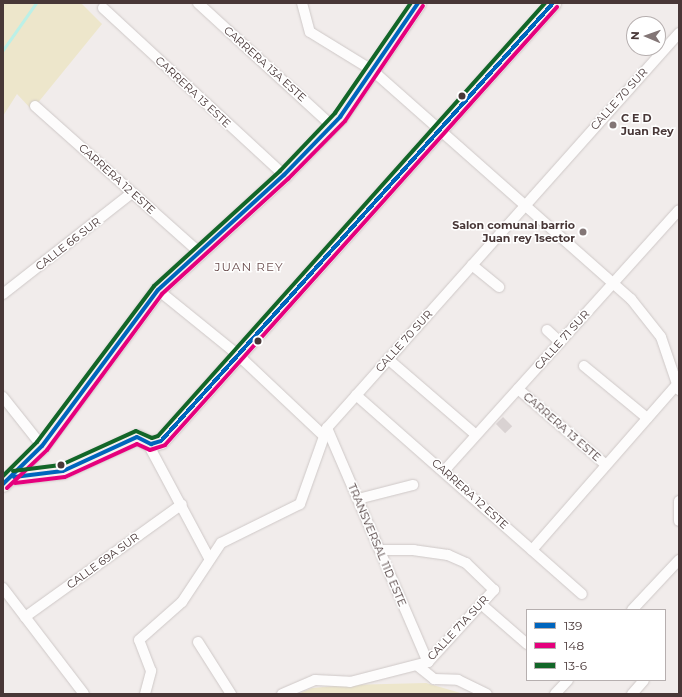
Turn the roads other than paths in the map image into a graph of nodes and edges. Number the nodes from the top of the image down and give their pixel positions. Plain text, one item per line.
1 (198, 3) edge
2 (302, 3) edge
3 (418, 3) edge
4 (553, 3) edge
5 (103, 8) dead end
6 (679, 33) edge
7 (372, 70) junction
8 (35, 106) dead end
9 (332, 126) junction
10 (440, 130) junction
11 (284, 175) junction
12 (132, 193) junction
13 (526, 204) junction
14 (679, 210) edge
15 (200, 253) junction
16 (472, 265) junction
17 (613, 283) junction
18 (499, 286) dead end
19 (158, 290) junction
20 (3, 293) edge
21 (547, 330) dead end
22 (560, 342) junction
23 (237, 354) junction
24 (388, 359) junction
25 (584, 366) dead end
26 (678, 386) edge
27 (518, 389) junction
28 (356, 395) junction
29 (3, 397) edge
30 (647, 418) junction
31 (325, 431) junction
32 (476, 435) junction
33 (147, 442) junction
34 (42, 446) junction
35 (606, 465) junction
36 (444, 471) junction
37 (9, 480) edge
38 (413, 485) dead end
39 (358, 499) junction
40 (679, 501) edge
41 (182, 504) junction
42 (679, 521) edge
43 (380, 550) junction
44 (532, 550) junction
45 (208, 558) junction
46 (679, 560) edge
47 (3, 588) edge
48 (582, 594) dead end
49 (481, 604) junction
50 (633, 609) edge
51 (25, 617) junction
52 (198, 642) dead end
53 (526, 643) edge
54 (423, 664) junction
55 (567, 681) edge
56 (643, 681) edge
57 (84, 694) edge
58 (145, 694) edge
59 (230, 694) edge
60 (282, 694) edge
61 (487, 694) edge
62 (555, 694) edge
63 (632, 694) edge

1 - 9 street, CARRERA 13A ESTE
2 - 7 street
3 - 7 street
4 - 10 street
5 - 11 street, CARRERA 13 ESTE
6 - 13 street, CALLE 70 SUR
7 - 9 street
7 - 10 street
8 - 12 street, CARRERA 12 ESTE
9 - 11 street
10 - 13 street
10 - 23 street
11 - 15 street
12 - 15 street, CARRERA 12 ESTE
12 - 20 street, CALLE 66 SUR
13 - 16 street, CALLE 70 SUR
13 - 17 street
14 - 17 street, CALLE 71 SUR
15 - 19 street
16 - 18 street
16 - 24 street, CALLE 70 SUR
17 - 22 street, CALLE 71 SUR
17 - 26 street
19 - 23 street
19 - 34 street
21 - 22 street
22 - 27 street, CALLE 71 SUR
23 - 31 street
23 - 33 street
24 - 28 street, CALLE 70 SUR
24 - 32 street
25 - 30 street
26 - 30 street
27 - 32 street, CALLE 71 SUR
27 - 35 street, CARRERA 13 ESTE
28 - 31 street, CALLE 70 SUR
28 - 36 street, CARRERA 12 ESTE
29 - 34 street
30 - 35 street
31 - 39 street, TRANSVERSAL 11D ESTE
31 - 45 street, CALLE 70 SUR
32 - 36 street, CALLE 71 SUR
33 - 37 street
33 - 41 street
34 - 37 street
35 - 44 street
36 - 44 street, CARRERA 12 ESTE
38 - 39 street
39 - 43 street, TRANSVERSAL 11D ESTE
40 - 42 street
41 - 45 street
41 - 51 street, CALLE 69A SUR
43 - 49 street, CALLE 71A SUR
43 - 54 street, TRANSVERSAL 11D ESTE
44 - 48 street, CARRERA 12 ESTE
45 - 58 street, CALLE 70 SUR
46 - 50 street
47 - 51 street
49 - 53 street
49 - 54 street, CALLE 71A SUR
51 - 57 street
52 - 59 street
54 - 60 street, CALLE 71A SUR
54 - 61 street
55 - 62 street
56 - 63 street

